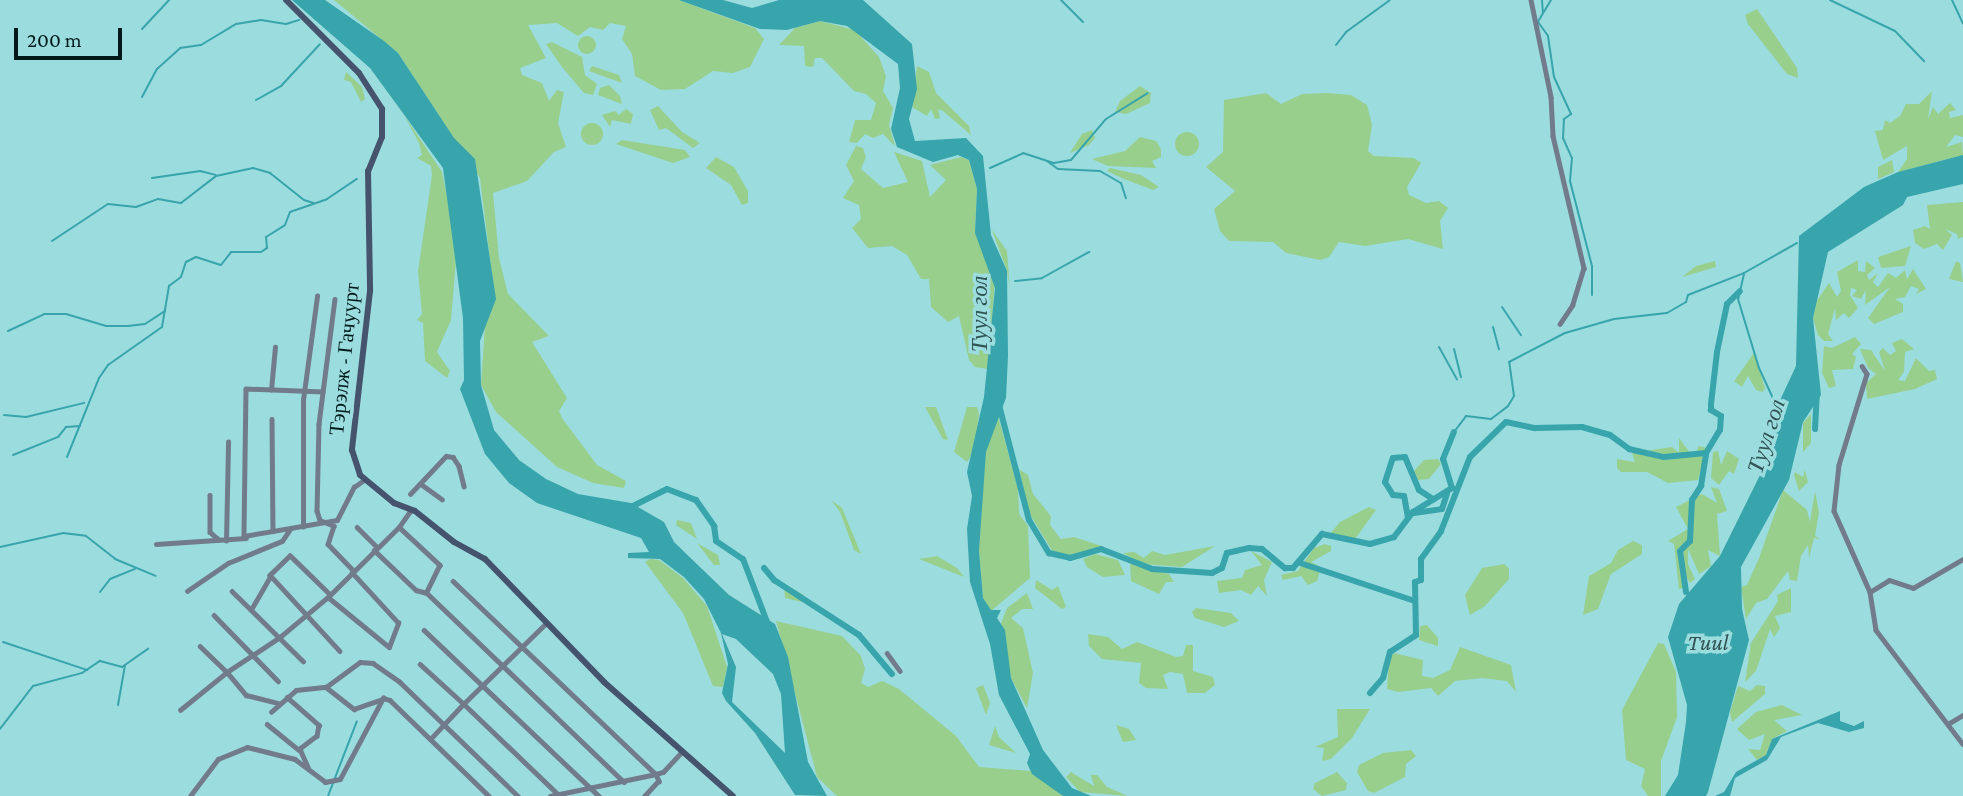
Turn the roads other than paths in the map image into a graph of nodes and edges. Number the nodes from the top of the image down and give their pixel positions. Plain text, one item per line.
1 (286, 0) edge
2 (1531, 0) edge
3 (317, 296) dead end
4 (334, 299) dead end
5 (1560, 324) dead end
6 (275, 347) dead end
7 (1862, 366) dead end
8 (271, 390) junction
9 (323, 392) junction
10 (303, 394) junction
11 (272, 419) dead end
12 (228, 442) dead end
13 (364, 480) junction
14 (421, 484) junction
15 (464, 486) dead end
16 (410, 494) dead end
17 (210, 495) dead end
18 (442, 499) dead end
19 (411, 509) junction
20 (328, 523) junction
21 (303, 527) junction
22 (357, 527) dead end
23 (399, 527) junction
24 (290, 529) junction
25 (274, 531) junction
26 (246, 538) junction
27 (224, 541) junction
28 (156, 544) dead end
29 (376, 549) junction
30 (1963, 559) edge
31 (353, 572) junction
32 (269, 579) junction
33 (453, 581) dead end
34 (232, 591) dead end
35 (187, 592) dead end
36 (1870, 592) junction
37 (427, 593) junction
38 (329, 596) junction
39 (252, 608) junction
40 (214, 615) dead end
41 (305, 617) junction
42 (546, 624) junction
43 (424, 630) dead end
44 (280, 638) junction
45 (200, 646) dead end
46 (522, 649) junction
47 (340, 651) dead end
48 (887, 653) dead end
49 (254, 655) junction
50 (303, 661) dead end
51 (420, 664) dead end
52 (502, 667) junction
53 (900, 671) dead end
54 (227, 672) junction
55 (278, 681) dead end
56 (482, 685) junction
57 (326, 687) junction
58 (286, 697) junction
59 (381, 699) junction
60 (278, 703) junction
61 (464, 704) junction
62 (180, 710) dead end
63 (271, 712) dead end
64 (1963, 715) edge
65 (267, 724) dead end
66 (1948, 724) junction
67 (445, 725) junction
68 (431, 739) junction
69 (1963, 744) edge
70 (300, 751) junction
71 (681, 752) junction
72 (307, 767) junction
73 (656, 774) junction
74 (624, 782) junction
75 (589, 789) junction
76 (190, 796) edge
77 (489, 796) edge
78 (518, 796) edge
79 (550, 796) edge
80 (559, 796) edge
81 (599, 796) edge
82 (645, 796) edge
83 (733, 796) edge

1 - 13 main road, Тэрэлж - Гачуурт
2 - 5 street
3 - 10 street
4 - 9 street
6 - 8 street
7 - 36 street
8 - 10 street
8 - 26 street
9 - 10 street
9 - 20 street
10 - 21 street
11 - 25 street
12 - 27 street
13 - 19 main road
13 - 20 street
14 - 15 street
14 - 16 street
14 - 18 street
17 - 27 street
19 - 23 street
19 - 42 main road
20 - 21 street
20 - 31 street
21 - 24 street
22 - 29 street
23 - 29 street
23 - 37 street
24 - 25 street
24 - 35 street
25 - 26 street
26 - 27 street
27 - 28 street
29 - 31 street
29 - 37 street
30 - 36 street
31 - 38 street
31 - 38 street
32 - 38 street
32 - 39 street
32 - 41 street
33 - 46 street
34 - 39 street
36 - 66 street
37 - 52 street
38 - 41 street
39 - 44 street
40 - 49 street
41 - 44 street
41 - 47 street
42 - 46 street
42 - 71 main road
43 - 56 street
44 - 49 street
44 - 50 street
45 - 54 street
46 - 52 street
46 - 73 street
48 - 53 street
49 - 54 street
49 - 55 street
51 - 61 street
52 - 56 street
52 - 74 street
54 - 60 street
54 - 62 street
56 - 61 street
56 - 75 street
57 - 58 street
57 - 59 street
57 - 67 street
58 - 60 street
58 - 70 street
59 - 68 street
59 - 72 street
60 - 63 street
61 - 67 street
61 - 80 street
64 - 66 street
65 - 70 street
66 - 69 street
67 - 68 street
67 - 78 street
68 - 77 street
70 - 72 street
71 - 73 street
71 - 83 main road
72 - 76 street
73 - 74 street
73 - 82 street
74 - 75 street
75 - 80 street
75 - 81 street
79 - 80 street

